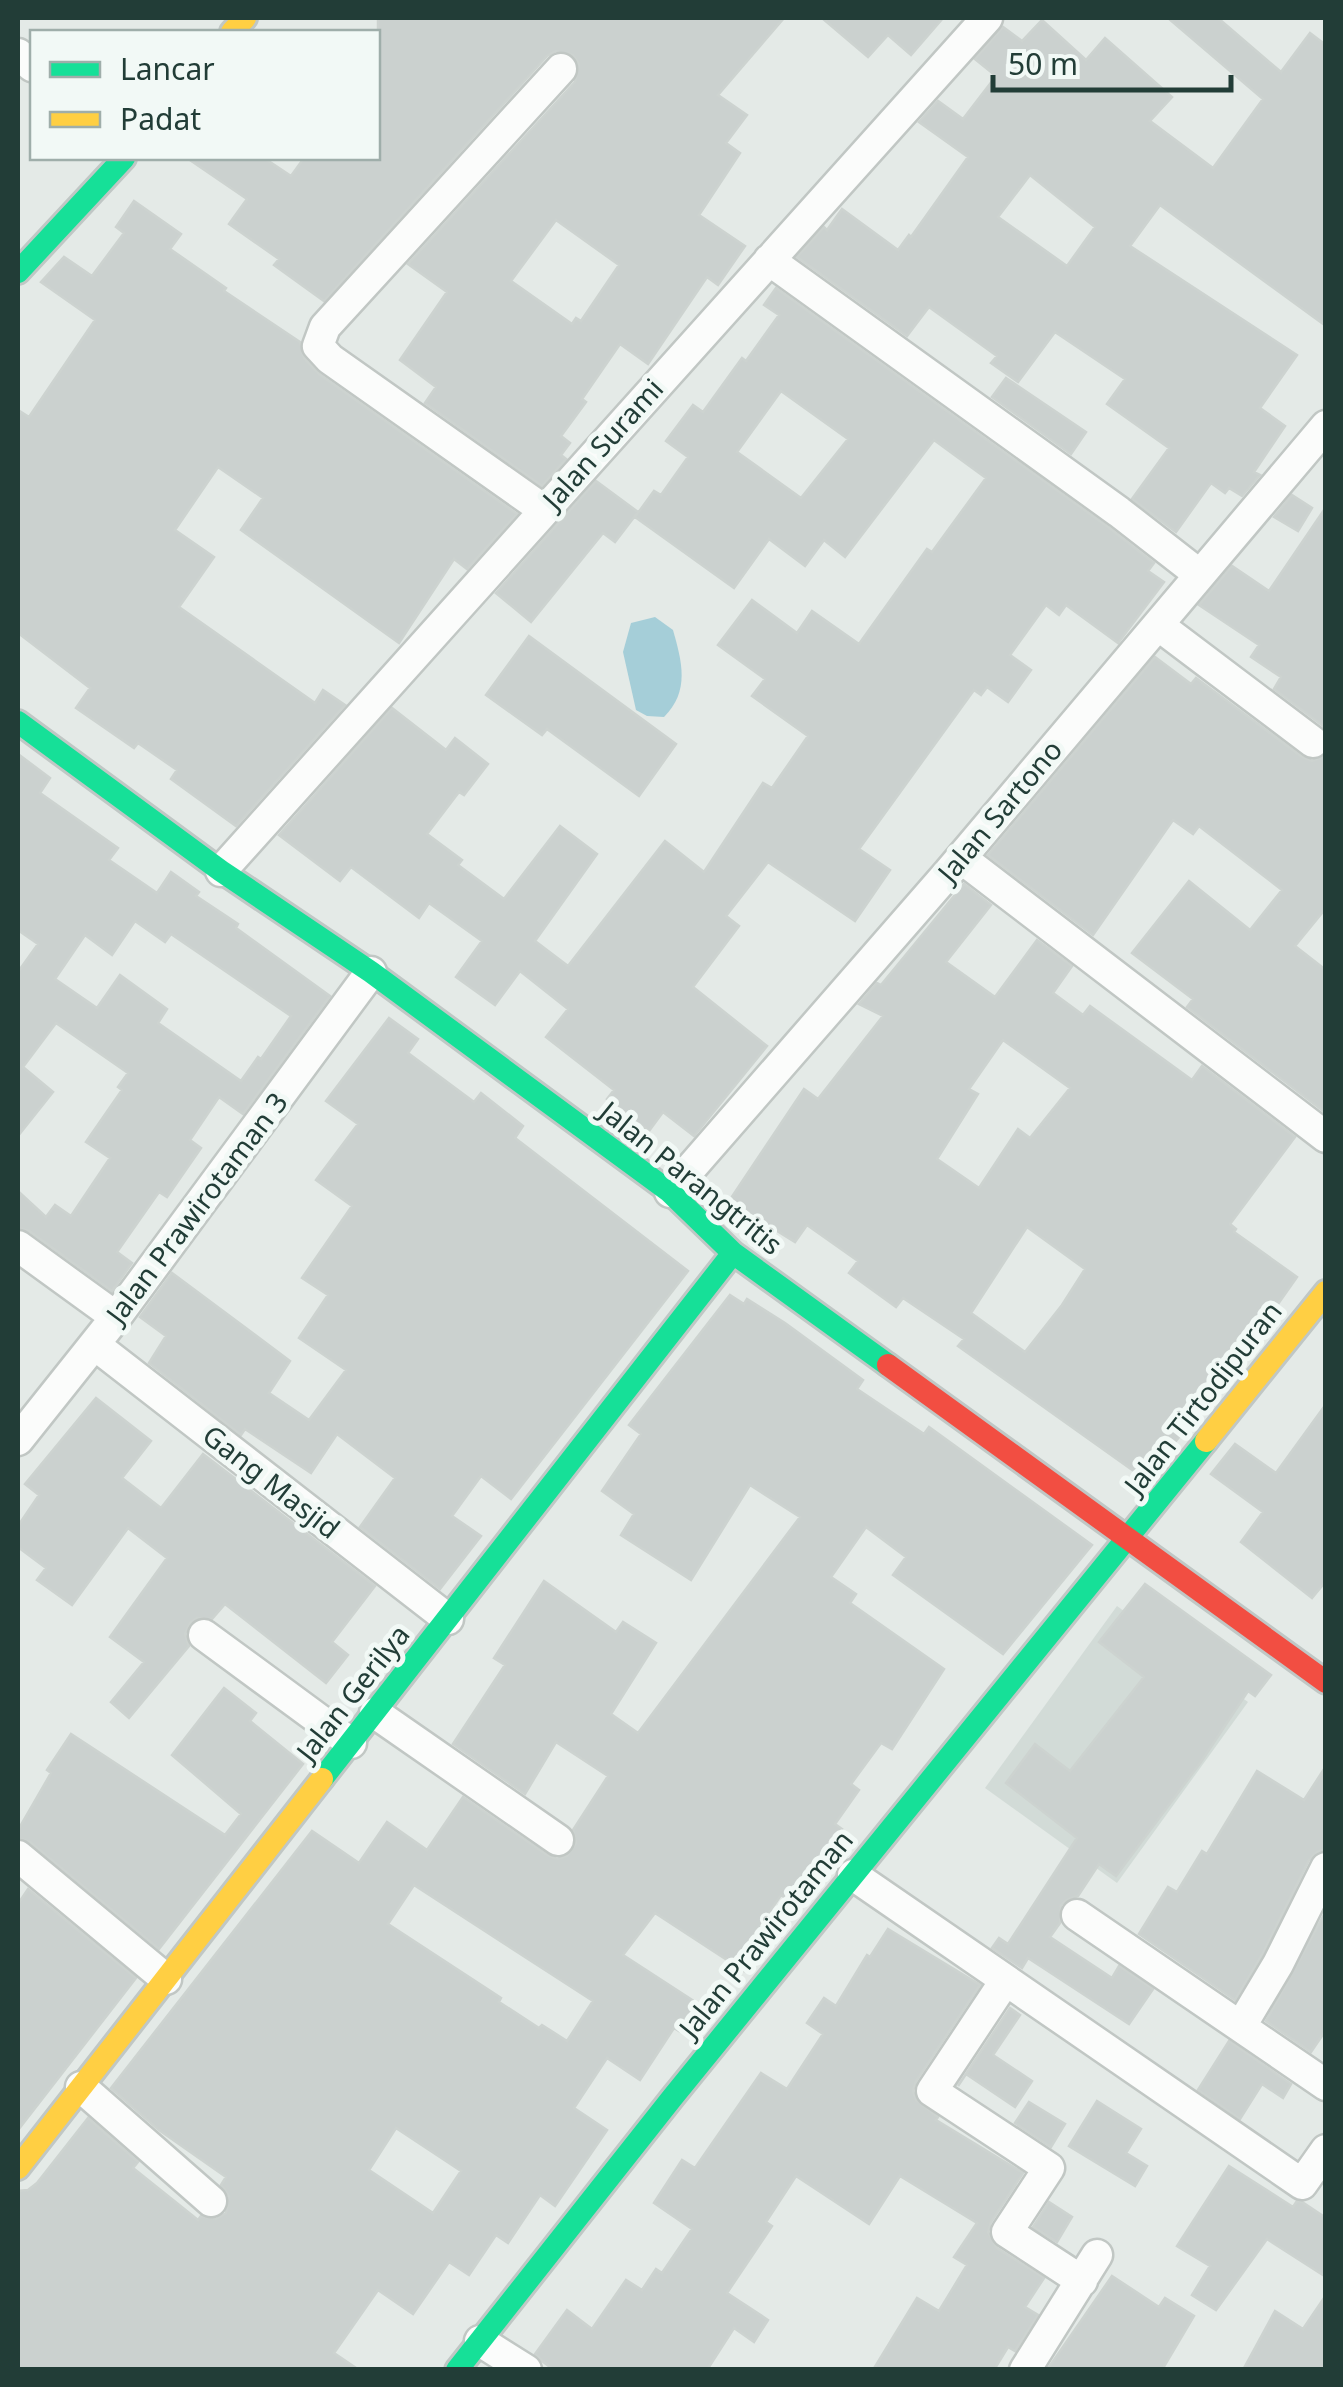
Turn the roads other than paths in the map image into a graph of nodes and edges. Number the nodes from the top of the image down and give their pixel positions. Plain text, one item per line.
1 (986, 18) edge
2 (562, 70) dead end
3 (122, 160) edge
4 (769, 260) junction
5 (18, 272) edge
6 (1326, 426) edge
7 (544, 510) junction
8 (1200, 575) junction
9 (1158, 625) junction
10 (18, 722) edge
11 (1313, 742) dead end
12 (961, 858) junction
13 (220, 871) junction
14 (371, 972) junction
15 (1326, 1137) edge
16 (670, 1192) junction
17 (18, 1246) edge
18 (734, 1254) junction
19 (1326, 1292) edge
20 (116, 1317) junction
21 (95, 1345) junction
22 (18, 1440) edge
23 (1128, 1541) junction
24 (448, 1619) junction
25 (204, 1634) dead end
26 (1326, 1682) edge
27 (375, 1713) junction
28 (351, 1743) junction
29 (558, 1840) dead end
30 (18, 1856) edge
31 (1326, 1868) edge
32 (853, 1874) junction
33 (1077, 1916) dead end
34 (166, 1979) junction
35 (1005, 1981) junction
36 (1241, 2026) junction
37 (1326, 2084) edge
38 (81, 2087) junction
39 (1326, 2150) edge
40 (18, 2168) edge
41 (211, 2201) dead end
42 (480, 2340) junction
43 (457, 2370) edge
44 (526, 2370) edge
45 (1025, 2370) edge

1 - 4 street, Jalan Surami
2 - 7 street
3 - 5 street
4 - 7 street, Jalan Surami
4 - 8 street
6 - 8 street, Jalan Sartono
7 - 13 street, Jalan Surami
8 - 9 street, Jalan Sartono
9 - 11 street
9 - 12 street, Jalan Sartono
10 - 13 street, Jalan Parangtritis
12 - 15 street
12 - 16 street, Jalan Sartono
13 - 14 street, Jalan Parangtritis
14 - 16 street, Jalan Parangtritis
14 - 20 street, Jalan Prawirotaman 3
16 - 18 street, Jalan Parangtritis
17 - 20 street
18 - 23 street, Jalan Parangtritis
18 - 24 street, Jalan Gerilya
19 - 23 street, Jalan Tirtodipuran
20 - 21 street, Jalan Prawirotaman 3
21 - 22 street, Jalan Prawirotaman 3
21 - 24 street, Gang Masjid
23 - 26 street, Jalan Parangtritis
23 - 32 street, Jalan Prawirotaman
24 - 27 street, Jalan Gerilya
25 - 28 street
27 - 28 street, Jalan Gerilya
27 - 29 street
28 - 34 street, Jalan Gerilya
30 - 34 street
31 - 36 street
32 - 35 street
32 - 42 street, Jalan Prawirotaman
33 - 36 street
34 - 38 street, Jalan Gerilya
35 - 39 street
35 - 45 street
36 - 37 street
38 - 40 street, Jalan Gerilya
38 - 41 street
42 - 43 street, Jalan Prawirotaman
42 - 44 street

